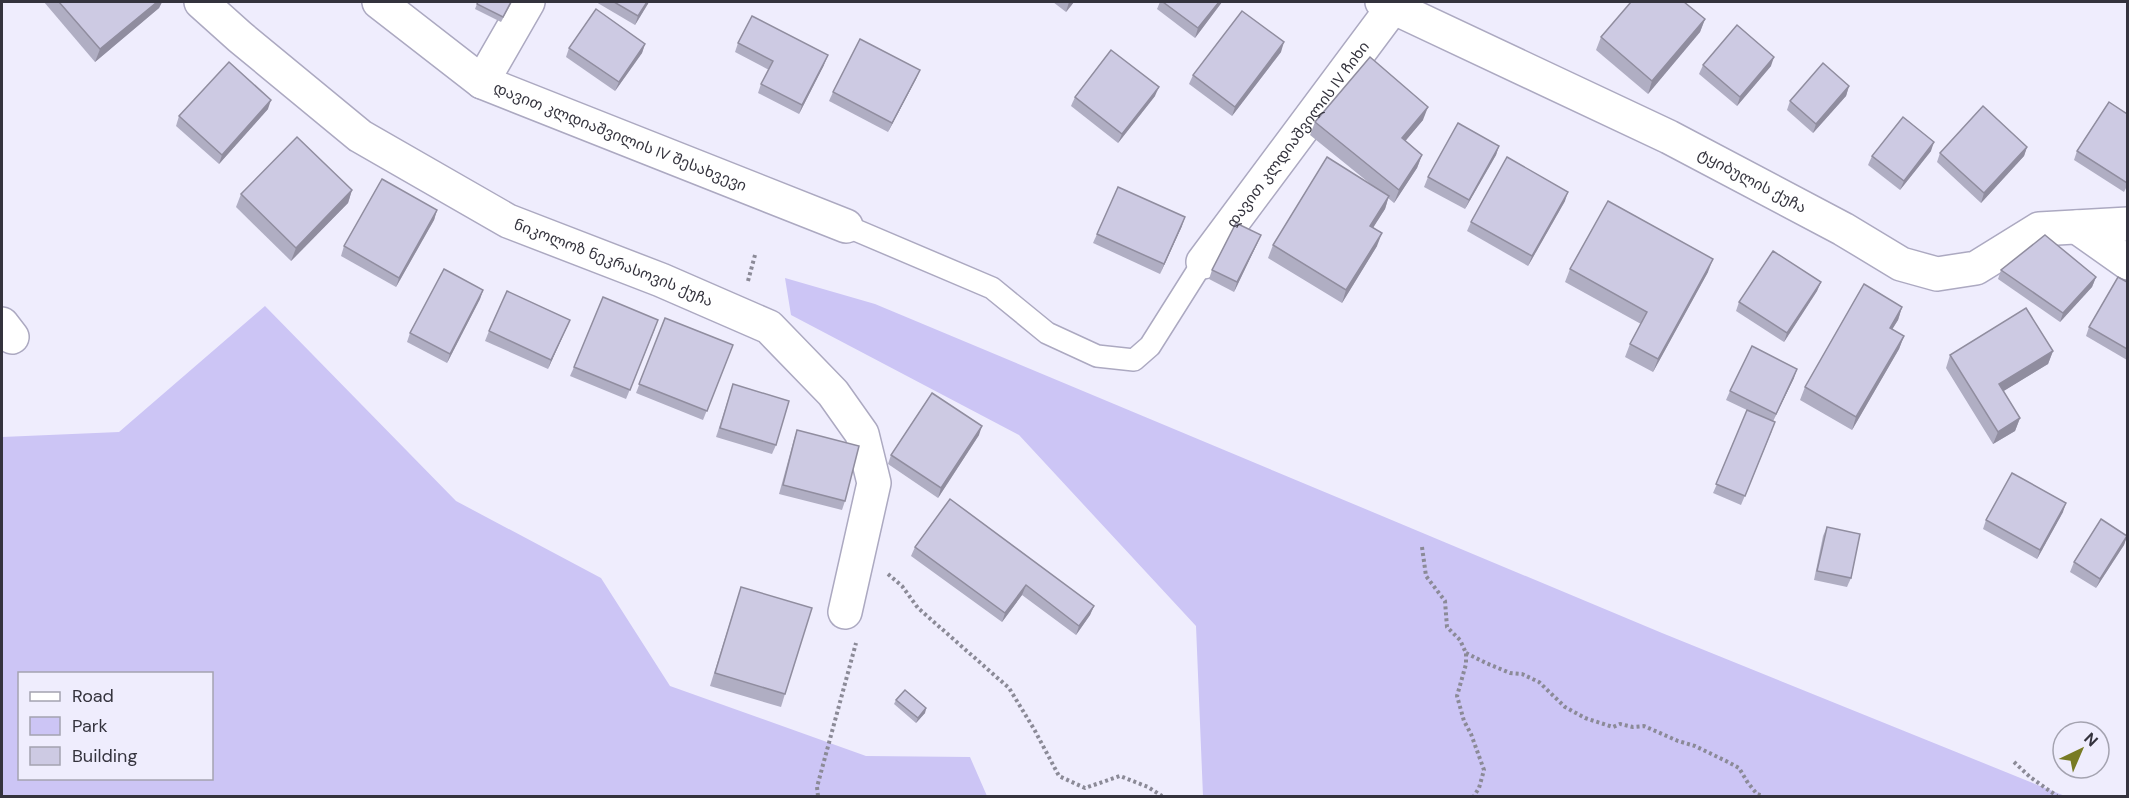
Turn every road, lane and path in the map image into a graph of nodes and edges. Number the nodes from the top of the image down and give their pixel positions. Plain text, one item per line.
1 (201, 2) edge
2 (379, 2) edge
3 (528, 2) edge
4 (1387, 4) edge
5 (482, 82) junction
6 (2127, 224) edge
7 (846, 226) joint
8 (2077, 227) junction
9 (1203, 262) joint
10 (2127, 263) edge
11 (1422, 547) dead end
12 (860, 548) junction
13 (845, 612) joint
14 (1466, 653) junction
15 (2014, 762) dead end
16 (819, 796) edge
17 (1162, 796) edge
18 (1474, 796) edge
19 (1763, 796) edge
20 (2057, 796) edge

1 - 12 street, ნიკოლოზ ნეკრასოვის ქუჩა
2 - 5 street
3 - 5 street, დავით კლდიაშვილის IV შესახვევი
4 - 8 street, ტყიბულის ქუჩა
4 - 9 street, დავით კლდიაშვილის IV ჩიხი
5 - 7 street, დავით კლდიაშვილის IV შესახვევი
6 - 8 street, ტყიბულის ქუჩა
7 - 9 lane
8 - 10 street
11 - 14 path
12 - 13 street, ნიკოლოზ ნეკრასოვის ქუჩა
12 - 17 path
13 - 16 path
14 - 18 path
14 - 19 path
15 - 20 path

